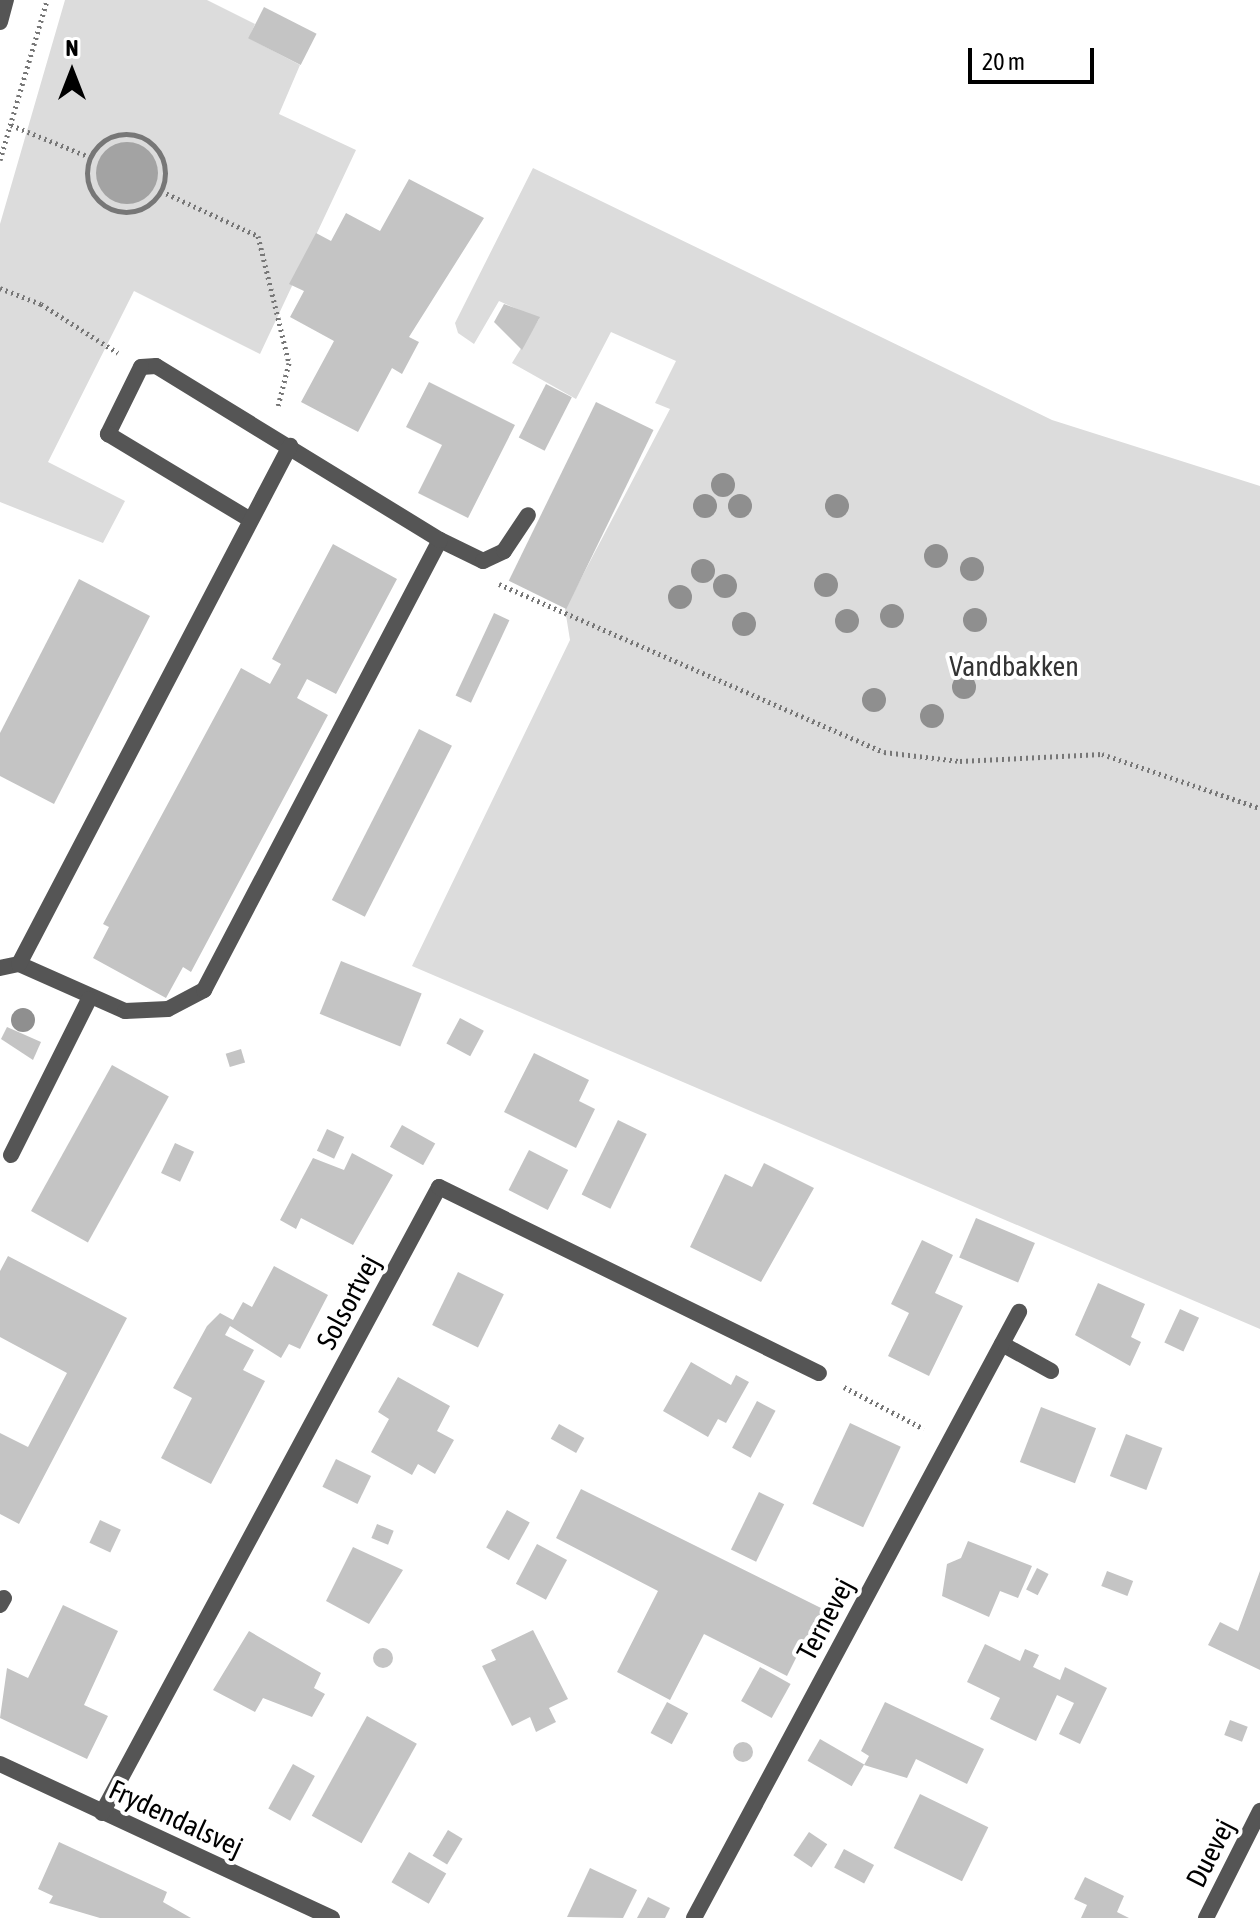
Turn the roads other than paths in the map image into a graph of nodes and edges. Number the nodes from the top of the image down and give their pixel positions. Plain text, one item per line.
1 (6, 0) edge
2 (0, 22) edge
3 (290, 446) junction
4 (528, 515) dead end
5 (249, 519) junction
6 (440, 540) junction
7 (19, 964) junction
8 (0, 968) edge
9 (89, 999) junction
10 (11, 1155) dead end
11 (1019, 1312) dead end
12 (1002, 1344) junction
13 (1051, 1371) dead end
14 (819, 1373) road end
15 (0, 1764) edge
16 (1260, 1811) edge
17 (102, 1813) junction
18 (332, 1918) edge
19 (694, 1918) edge
20 (1206, 1918) edge

1 - 2 street
3 - 5 street
3 - 5 street
3 - 6 street
4 - 6 street
5 - 7 street
6 - 9 street
7 - 8 street
7 - 9 street
9 - 10 street
11 - 12 street, Ternevej
12 - 13 street
12 - 19 street, Ternevej
14 - 17 street, Solsortvej
15 - 17 street, Frydendalsvej
16 - 20 street, Duevej
17 - 18 street, Frydendalsvej

